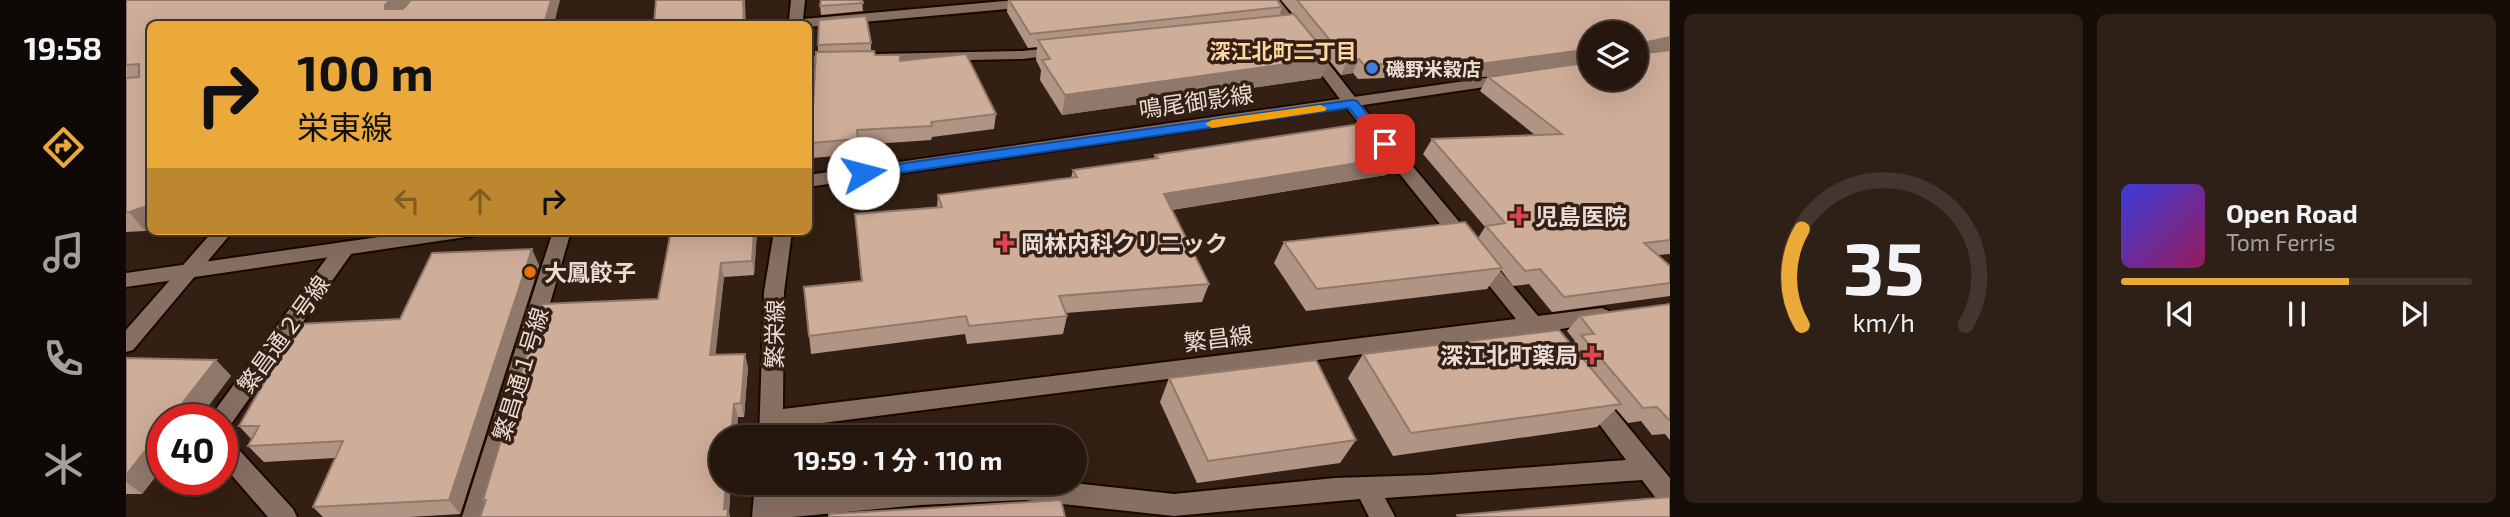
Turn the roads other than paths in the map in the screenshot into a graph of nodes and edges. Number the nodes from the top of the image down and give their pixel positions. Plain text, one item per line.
1 (798, 0) edge
2 (1061, 0) edge
3 (1272, 0) edge
4 (1013, 2) edge
5 (796, 21) edge
6 (812, 22) edge
7 (1076, 49) edge
8 (812, 60) edge
9 (1524, 78) edge
10 (1352, 104) junction
11 (812, 180) edge
12 (221, 235) edge
13 (439, 235) edge
14 (561, 235) edge
15 (782, 235) edge
16 (344, 249) junction
17 (190, 271) junction
18 (126, 280) edge
19 (1616, 314) edge
20 (1534, 326) junction
21 (126, 344) edge
22 (1550, 346) edge
23 (1582, 387) edge
24 (233, 404) edge
25 (772, 425) edge
26 (794, 425) edge
27 (238, 465) edge
28 (1646, 469) junction
29 (1367, 488) junction
30 (1670, 497) edge
31 (1176, 511) edge
32 (765, 512) edge
33 (284, 517) edge
34 (475, 517) edge
35 (1382, 517) edge

1 - 5 street
2 - 4 street
3 - 10 street
4 - 6 street
7 - 8 street
9 - 10 street, 鳴尾御影線
10 - 11 street, 鳴尾御影線
10 - 20 street
12 - 17 street
13 - 16 street
14 - 34 street, 繁昌通１号線
15 - 25 street, 繁栄線
16 - 17 street
16 - 24 street, 繁昌通２号線
17 - 18 street
17 - 21 street
19 - 20 street, 繁昌線
20 - 22 street
20 - 26 street, 繁昌線
23 - 28 street
27 - 33 street
28 - 29 street
28 - 30 street
29 - 31 street
29 - 35 street
31 - 32 street

